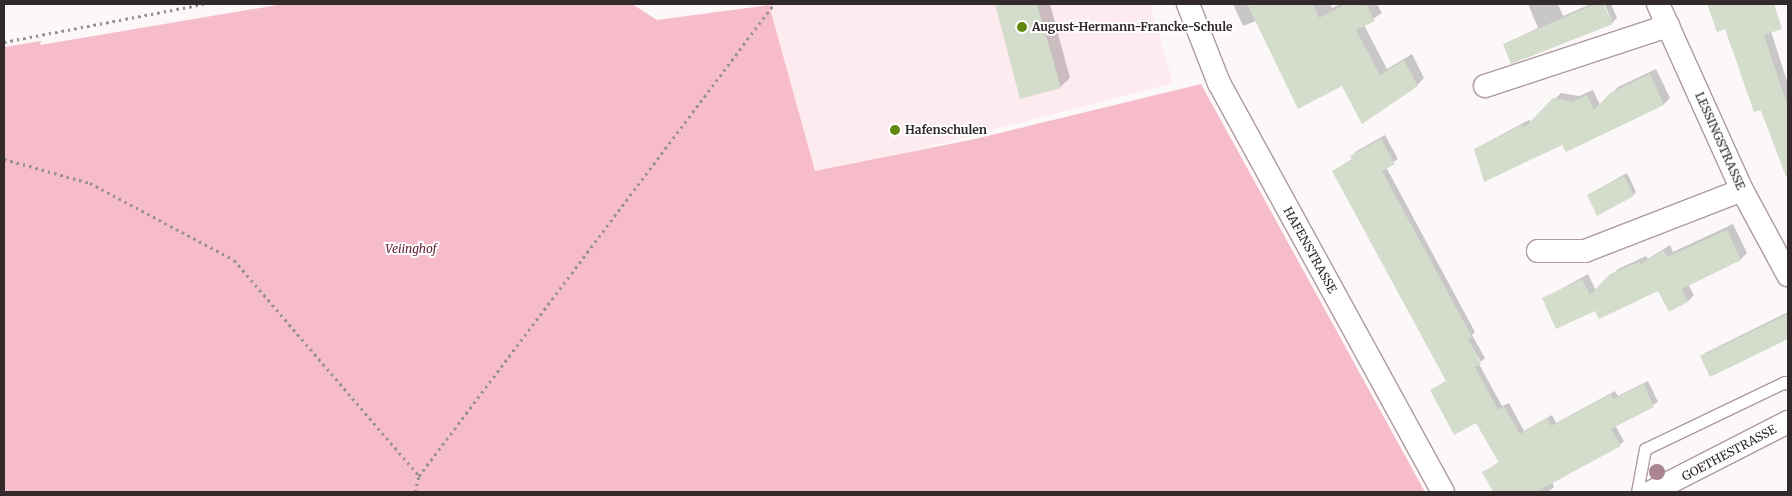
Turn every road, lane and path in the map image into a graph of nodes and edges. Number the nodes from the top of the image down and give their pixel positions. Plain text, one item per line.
1 (203, 4) edge
2 (774, 4) edge
3 (1188, 4) edge
4 (1658, 4) edge
5 (1668, 26) junction
6 (4, 42) edge
7 (1484, 86) dead end
8 (4, 159) edge
9 (1742, 190) junction
10 (1538, 251) dead end
11 (1788, 275) edge
12 (1788, 384) edge
13 (1788, 422) edge
14 (419, 476) junction
15 (1666, 489) edge
16 (415, 492) edge
17 (1442, 492) edge
18 (1637, 492) edge

1 - 6 path
2 - 14 path
3 - 17 street, HAFENSTRASSE
4 - 5 street, LESSINGSTRASSE
5 - 7 street
5 - 9 street, LESSINGSTRASSE
8 - 14 path
9 - 10 street
9 - 11 street, LESSINGSTRASSE
12 - 18 lane
13 - 15 street, GOETHESTRASSE
14 - 16 path

